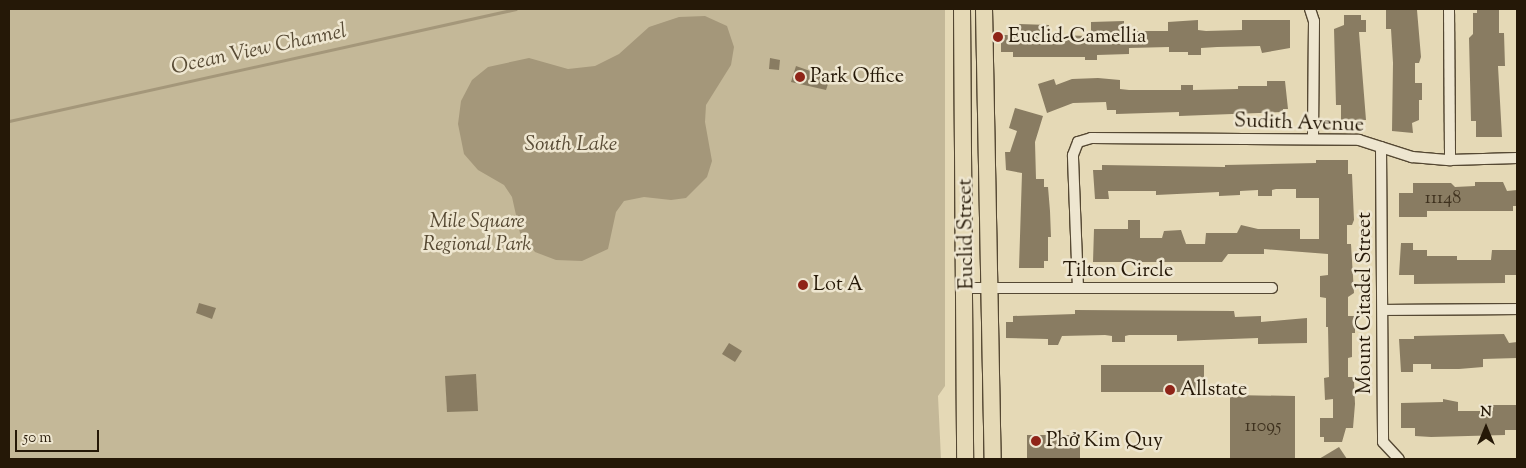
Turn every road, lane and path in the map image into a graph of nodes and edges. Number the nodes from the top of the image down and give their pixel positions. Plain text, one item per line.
1 (962, 9) edge
2 (984, 9) edge
3 (1310, 9) edge
4 (1448, 9) edge
5 (1313, 139) junction
6 (1381, 147) junction
7 (1517, 158) edge
8 (1450, 160) junction
9 (965, 288) junction
10 (989, 288) junction
11 (1078, 288) junction
12 (1272, 288) dead end
13 (1517, 309) edge
14 (1383, 310) junction
15 (1396, 458) edge
16 (965, 459) edge
17 (993, 459) edge

1 - 9 main road, Euclid Street
2 - 10 main road, Euclid Street
3 - 5 street
4 - 8 street
5 - 6 street, Sudith Avenue
5 - 11 street, Sudith Avenue
6 - 8 street, Sudith Avenue
6 - 14 street, Mount Citadel Street
7 - 8 street, Sudith Avenue
9 - 10 street, Tilton Circle
9 - 16 main road, Euclid Street
10 - 11 street, Tilton Circle
10 - 17 main road, Euclid Street
11 - 12 street, Tilton Circle
13 - 14 street
14 - 15 street, Mount Citadel Street

